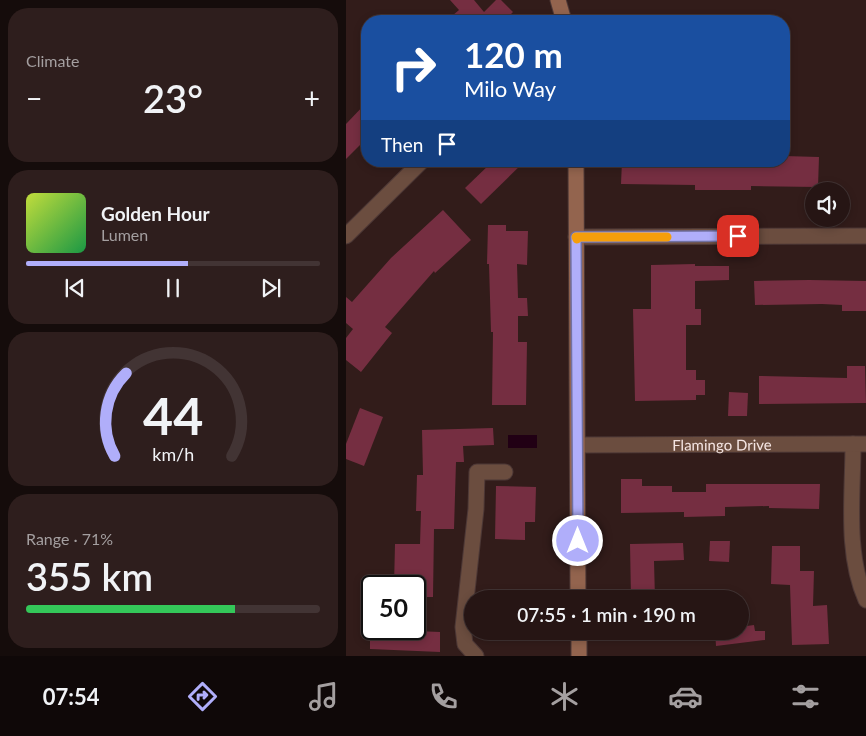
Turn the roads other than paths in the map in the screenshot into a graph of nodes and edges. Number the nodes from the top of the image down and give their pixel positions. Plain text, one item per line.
1 (558, 0) edge
2 (562, 15) edge
3 (416, 167) edge
4 (576, 167) edge
5 (346, 236) edge
6 (866, 236) edge
7 (576, 237) junction
8 (859, 444) edge
9 (578, 445) junction
10 (505, 472) dead end
11 (578, 590) edge
12 (866, 600) edge
13 (578, 640) edge
14 (476, 656) edge
15 (578, 656) edge

1 - 2 main road
3 - 5 street
4 - 7 main road
6 - 7 street
7 - 9 main road
8 - 9 street, Flamingo Drive
8 - 12 street
9 - 11 main road
10 - 14 street
13 - 15 main road

